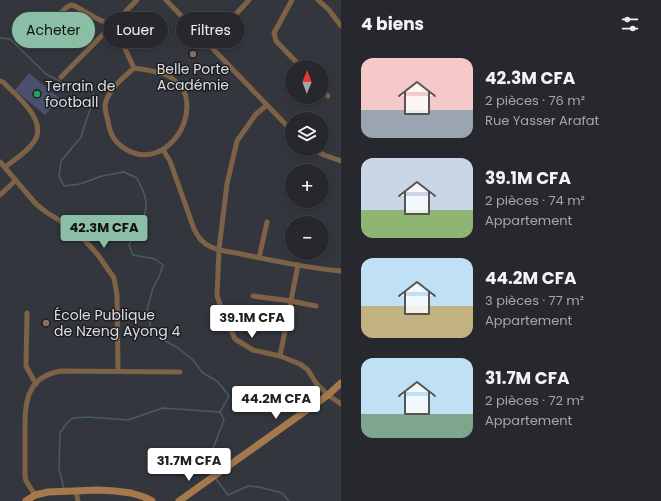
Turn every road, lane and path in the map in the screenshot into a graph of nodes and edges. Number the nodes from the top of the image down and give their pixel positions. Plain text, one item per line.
1 (137, 0) edge
2 (166, 0) edge
3 (249, 0) edge
4 (292, 0) edge
5 (318, 0) edge
6 (63, 12) edge
7 (85, 12) edge
8 (125, 12) edge
9 (238, 12) edge
10 (341, 26) edge
11 (103, 35) edge
12 (125, 48) edge
13 (293, 60) edge
14 (134, 68) junction
15 (61, 78) dead end
16 (0, 81) edge
17 (267, 105) junction
18 (285, 124) edge
19 (163, 150) junction
20 (326, 156) edge
21 (0, 162) edge
22 (341, 162) edge
23 (4, 167) junction
24 (16, 180) junction
25 (0, 195) edge
26 (267, 222) dead end
27 (219, 249) junction
28 (259, 258) junction
29 (298, 265) junction
30 (341, 272) edge
31 (253, 296) dead end
32 (291, 301) junction
33 (316, 306) dead end
34 (27, 313) dead end
35 (280, 356) junction
36 (118, 371) junction
37 (180, 372) dead end
38 (341, 383) edge
39 (36, 384) junction
40 (328, 395) junction
41 (341, 404) edge
42 (74, 491) junction
43 (35, 495) junction
44 (26, 501) edge
45 (78, 501) edge
46 (152, 501) edge
47 (179, 501) edge

1 - 8 street
2 - 17 street
3 - 9 street
4 - 13 street
5 - 10 street
6 - 7 street
11 - 15 street
12 - 14 street
14 - 19 street
14 - 19 street
16 - 23 street
17 - 18 street
17 - 27 street
19 - 27 street
20 - 22 street
21 - 23 street
23 - 24 street
24 - 25 street
24 - 36 street
26 - 28 street
27 - 28 street
27 - 35 street
28 - 29 street
29 - 30 street
29 - 32 street
31 - 32 street
32 - 33 street
32 - 35 street
34 - 39 street
35 - 40 street
36 - 37 street
36 - 39 street
38 - 40 main road
39 - 43 street
40 - 41 street
40 - 47 main road
42 - 43 main road
42 - 45 street
42 - 46 main road
43 - 44 main road

